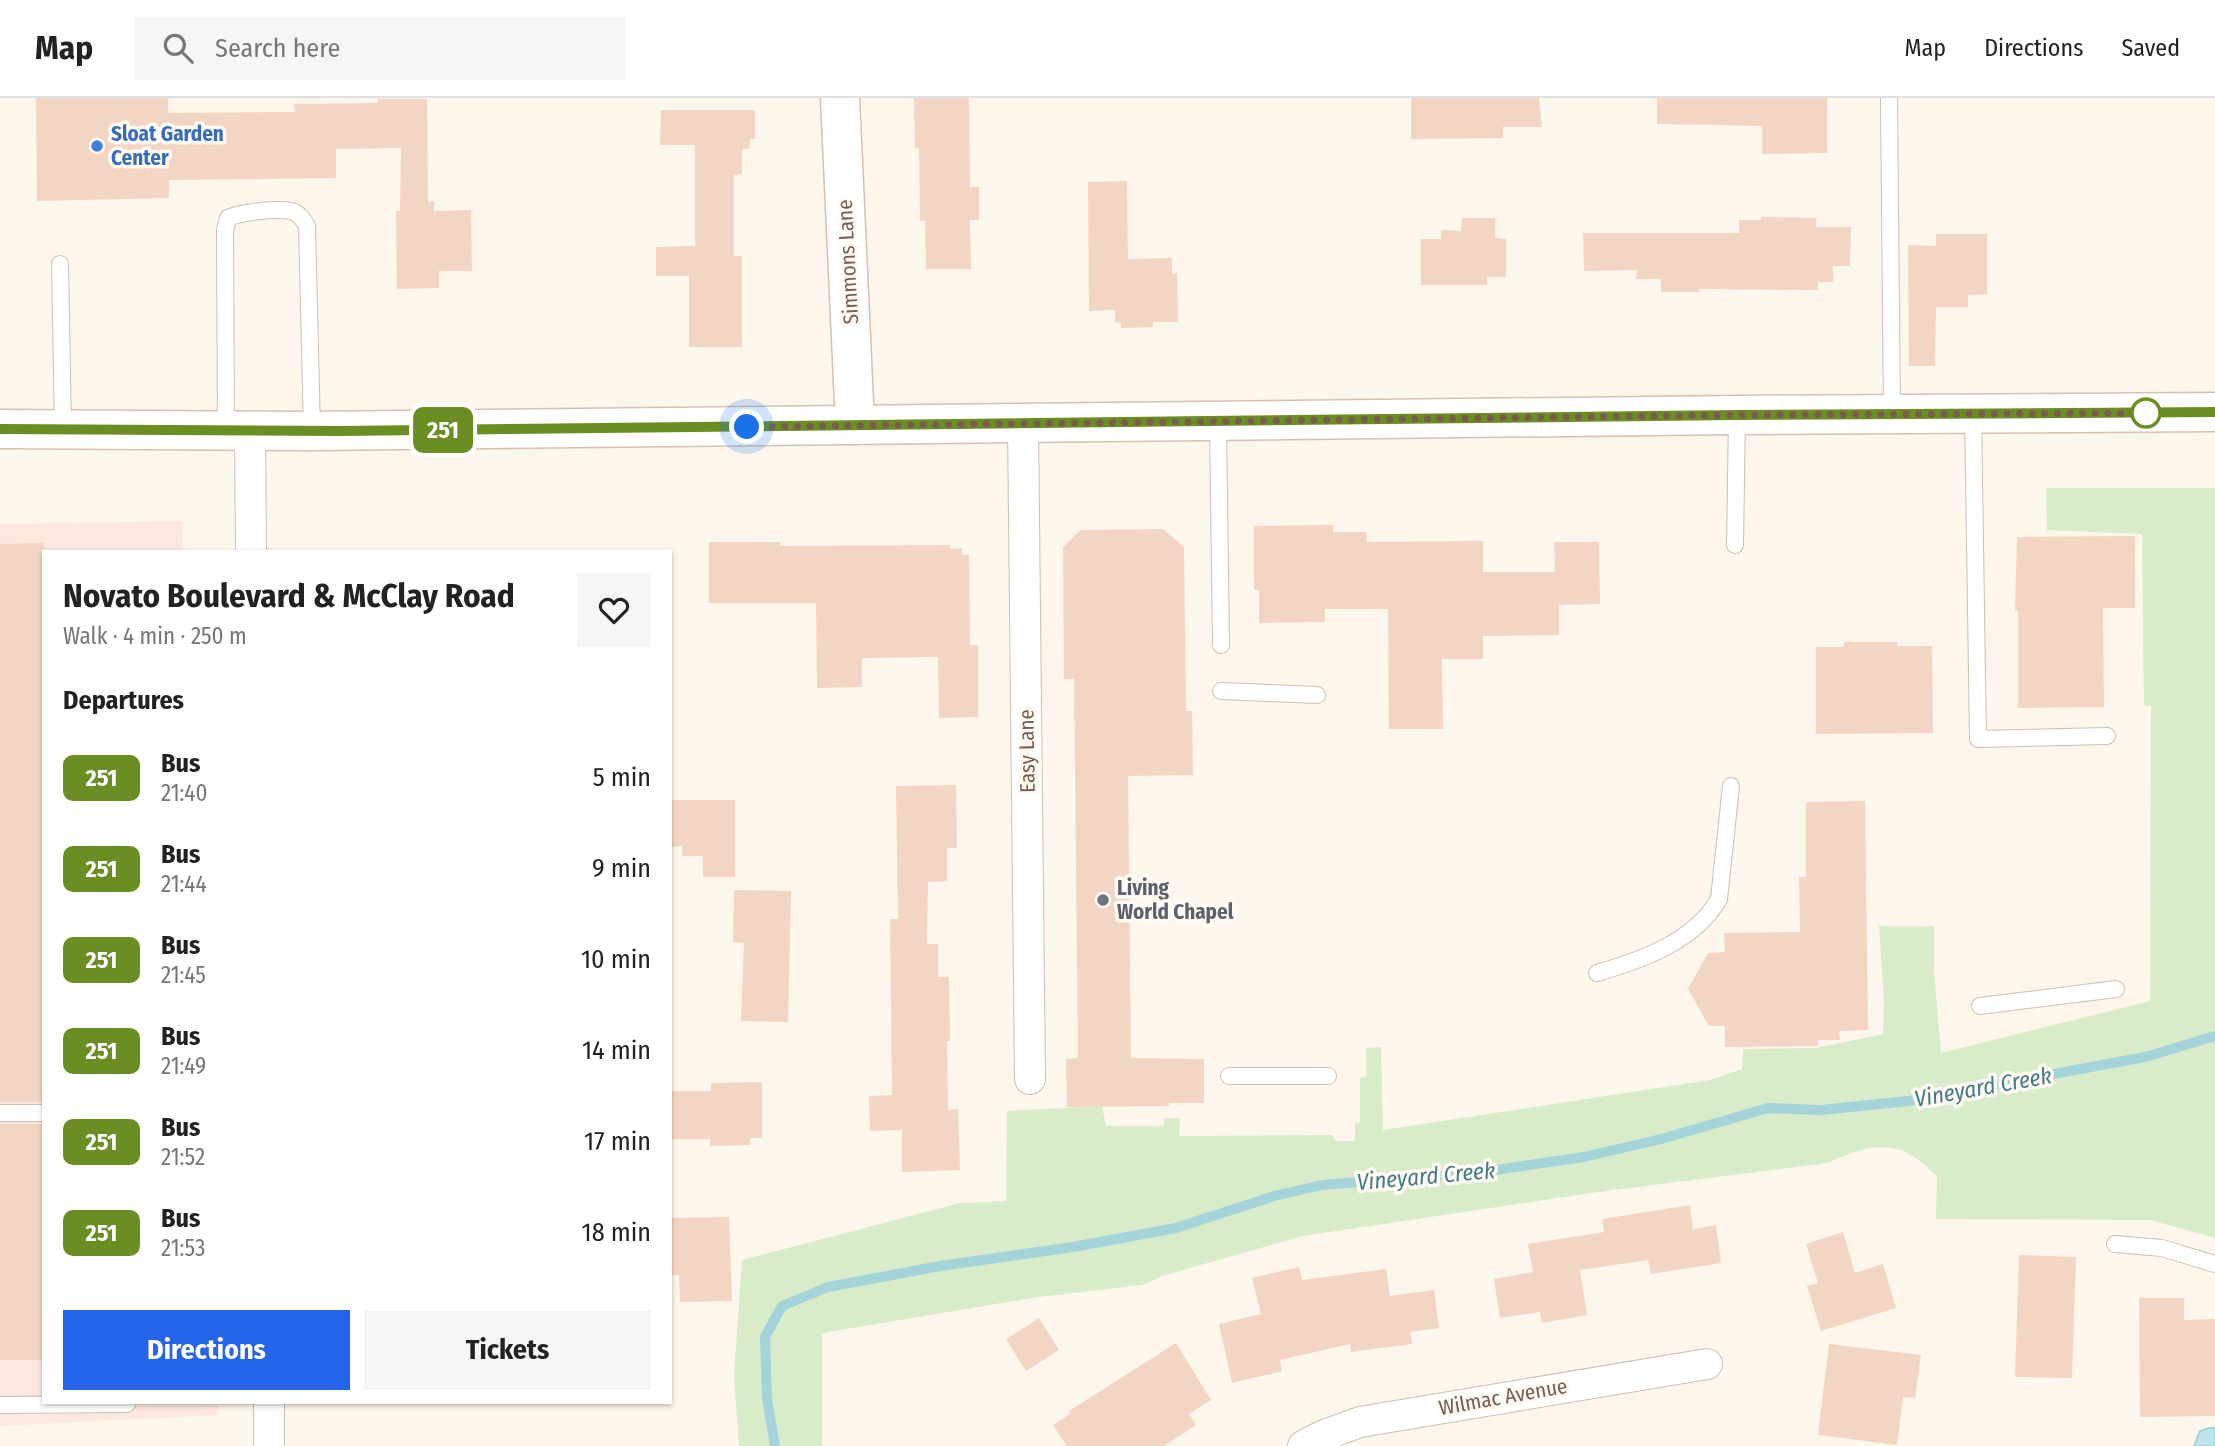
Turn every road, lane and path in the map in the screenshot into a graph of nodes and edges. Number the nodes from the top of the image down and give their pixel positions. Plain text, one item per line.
1 (840, 98) edge
2 (1889, 98) edge
3 (60, 264) dead end
4 (2215, 412) edge
5 (1973, 413) junction
6 (1892, 414) junction
7 (1737, 415) junction
8 (1218, 420) junction
9 (1023, 423) junction
10 (855, 425) junction
11 (0, 429) edge
12 (63, 430) junction
13 (238, 431) junction
14 (312, 431) junction
15 (1735, 545) dead end
16 (251, 550) edge
17 (1220, 645) dead end
18 (1221, 691) dead end
19 (1317, 695) dead end
20 (2107, 736) dead end
21 (1731, 786) dead end
22 (1597, 973) dead end
23 (2116, 989) dead end
24 (1980, 1006) dead end
25 (1229, 1076) dead end
26 (1328, 1076) dead end
27 (1030, 1079) dead end
28 (0, 1113) edge
29 (42, 1113) edge
30 (2115, 1244) dead end
31 (2215, 1264) edge
32 (1707, 1364) dead end
33 (127, 1404) dead end
34 (269, 1404) edge
35 (0, 1405) edge
36 (270, 1446) edge
37 (1303, 1446) edge

1 - 10 main road, Simmons Lane
2 - 6 lane
3 - 12 lane
4 - 5 main road
5 - 6 main road
5 - 20 lane
6 - 7 main road
7 - 8 main road
7 - 15 lane
8 - 9 main road
8 - 17 lane
9 - 10 main road
9 - 27 street, Easy Lane
10 - 14 main road
11 - 12 main road
12 - 13 main road
13 - 14 main road
13 - 14 lane
13 - 16 street
18 - 19 lane
21 - 22 lane
23 - 24 lane
25 - 26 lane
28 - 29 lane
30 - 31 lane
32 - 37 street, Wilmac Avenue
33 - 35 lane
34 - 36 street

